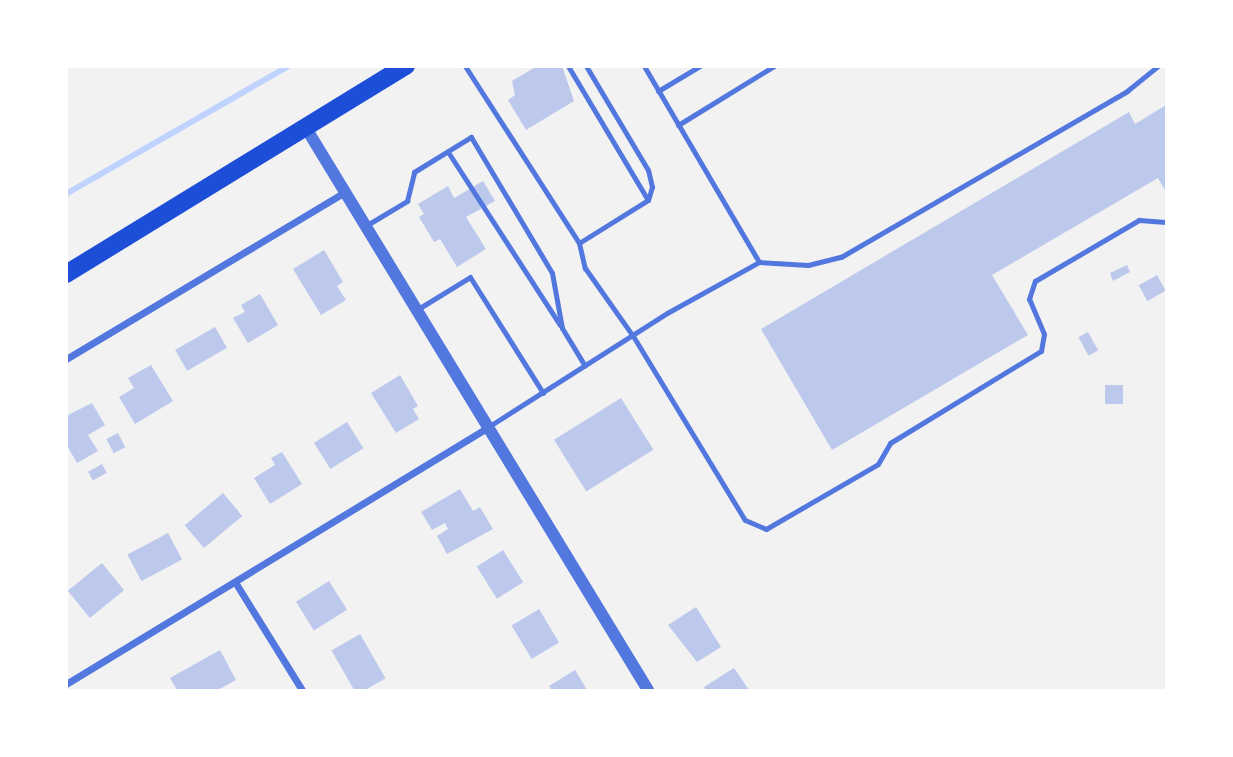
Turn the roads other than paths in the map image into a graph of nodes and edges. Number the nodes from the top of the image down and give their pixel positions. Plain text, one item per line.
1 (406, 66) edge
2 (465, 66) edge
3 (568, 66) edge
4 (586, 66) edge
5 (644, 66) edge
6 (700, 66) edge
7 (774, 66) edge
8 (1158, 66) edge
9 (658, 91) junction
10 (678, 125) junction
11 (306, 128) junction
12 (448, 152) junction
13 (347, 191) junction
14 (648, 200) junction
15 (1167, 222) edge
16 (367, 225) junction
17 (579, 243) junction
18 (759, 262) junction
19 (66, 274) edge
20 (418, 309) junction
21 (562, 328) junction
22 (633, 336) junction
23 (66, 359) edge
24 (585, 366) junction
25 (543, 393) junction
26 (488, 426) junction
27 (235, 582) junction
28 (66, 684) edge
29 (302, 691) edge
30 (648, 691) edge

1 - 11 highway
2 - 17 lane
3 - 14 lane
4 - 14 lane
5 - 9 lane
6 - 9 lane
7 - 10 lane
8 - 18 lane
9 - 10 lane
10 - 18 lane
11 - 13 street
11 - 19 highway
12 - 16 lane
12 - 21 lane
12 - 21 lane
13 - 16 street
13 - 23 street
14 - 17 lane
15 - 22 lane
16 - 20 street
17 - 22 lane
18 - 22 lane
20 - 25 lane
20 - 26 street
21 - 24 lane
22 - 24 lane
24 - 25 lane
25 - 26 lane
26 - 27 street
26 - 30 street
27 - 28 street
27 - 29 street

